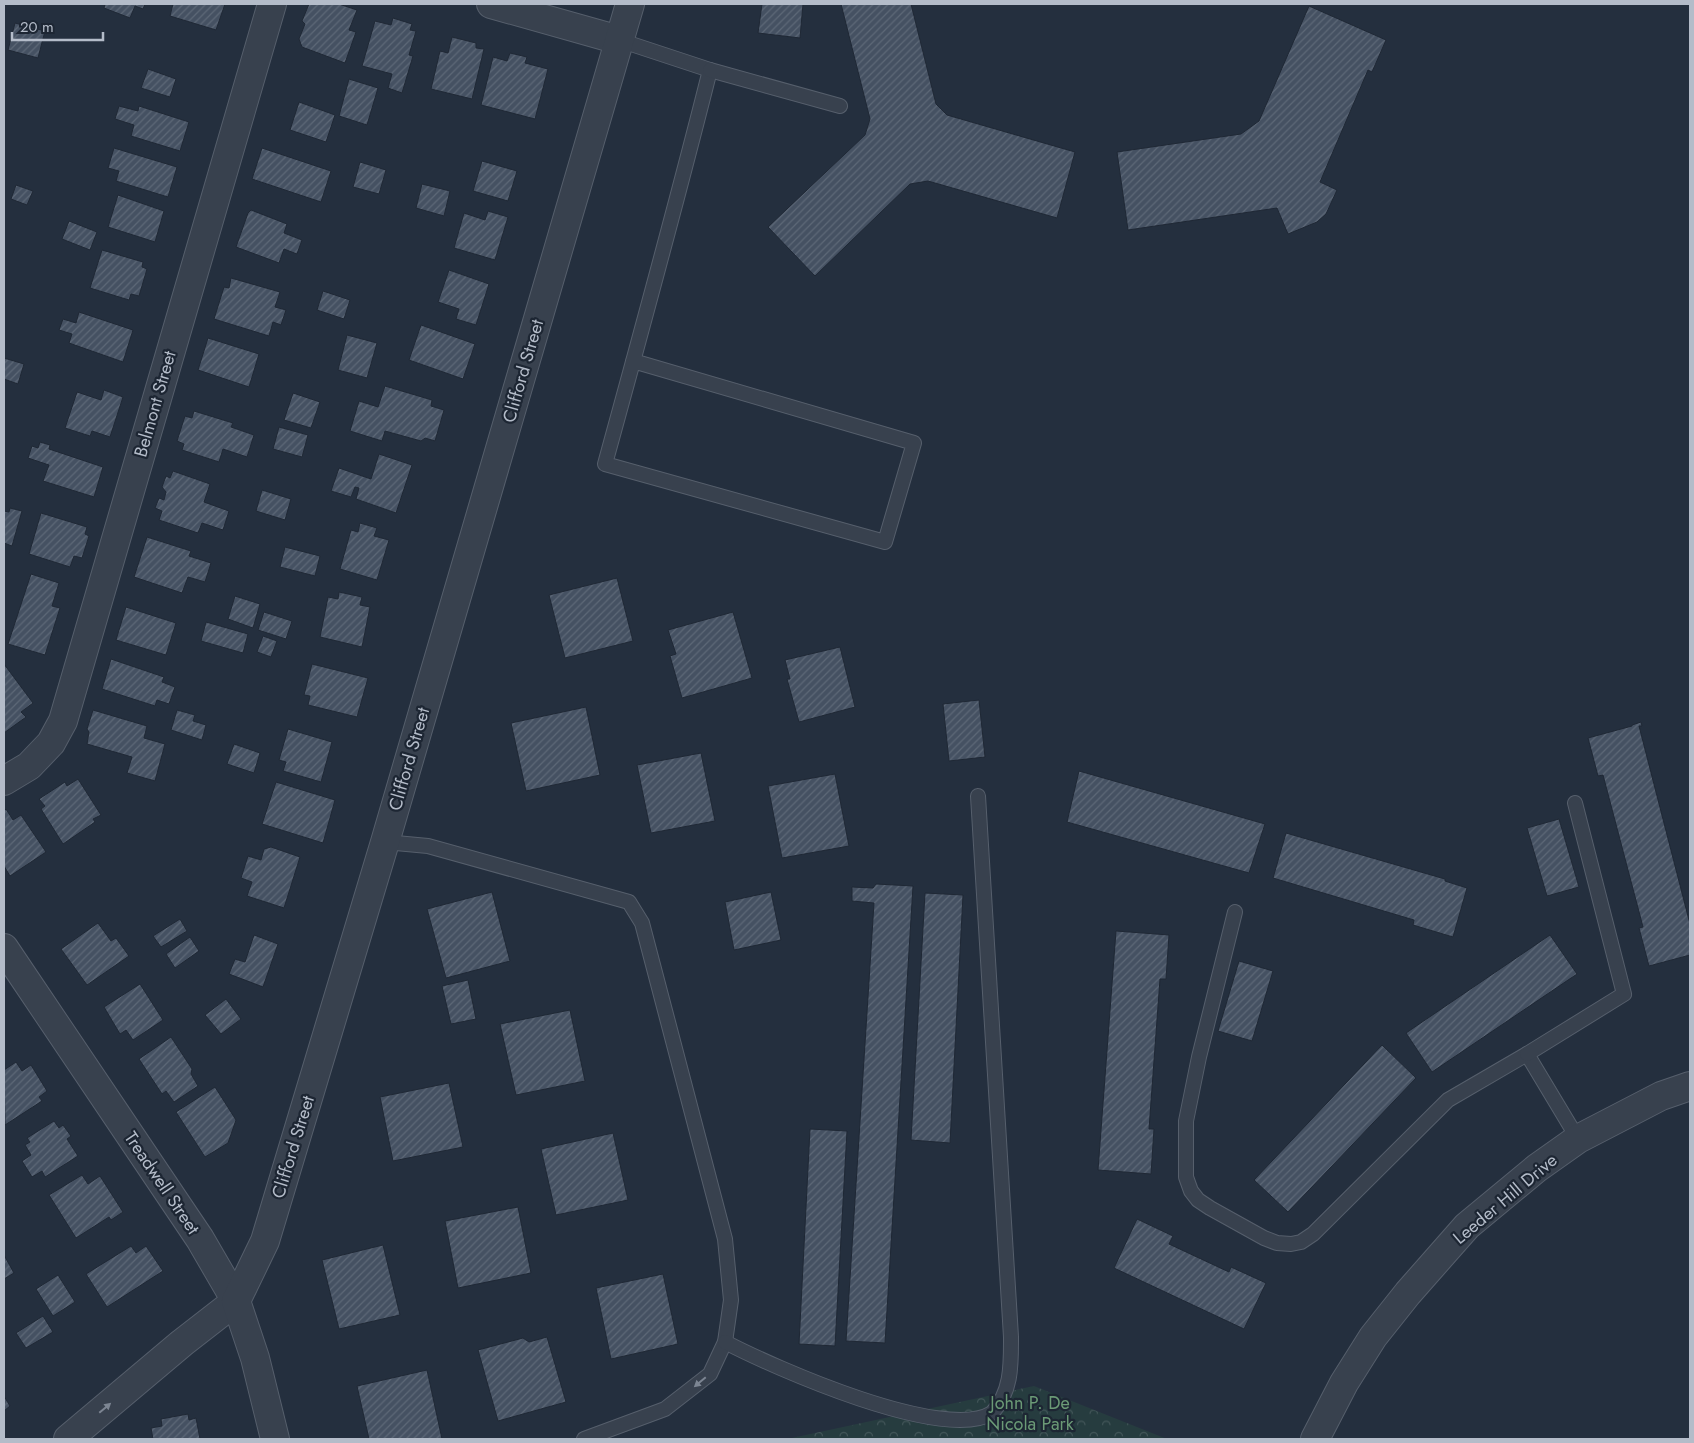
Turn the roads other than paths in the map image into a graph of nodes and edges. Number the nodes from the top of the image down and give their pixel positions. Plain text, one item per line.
1 (272, 4) edge
2 (491, 4) edge
3 (630, 4) edge
4 (619, 40) junction
5 (710, 70) junction
6 (840, 106) dead end
7 (633, 362) junction
8 (4, 781) edge
9 (978, 796) dead end
10 (1575, 802) dead end
11 (385, 842) junction
12 (1235, 912) dead end
13 (4, 948) edge
14 (1527, 1054) junction
15 (1690, 1086) edge
16 (1578, 1139) junction
17 (236, 1301) junction
18 (725, 1342) junction
19 (68, 1439) edge
20 (275, 1439) edge
21 (584, 1439) edge
22 (1315, 1439) edge

1 - 8 street, Belmont Street
2 - 4 street
3 - 4 street, Clifford Street
4 - 5 lane
4 - 11 street, Clifford Street
5 - 6 lane
5 - 7 lane
7 - 7 lane
9 - 18 lane
10 - 14 lane
11 - 17 street, Clifford Street
11 - 18 lane
12 - 14 lane
13 - 17 street, Treadwell Street
14 - 16 lane
15 - 16 street, Leeder Hill Drive
16 - 22 street, Leeder Hill Drive
19 -> 17 street, Clifford Street
17 - 20 street, Treadwell Street
18 -> 21 lane

